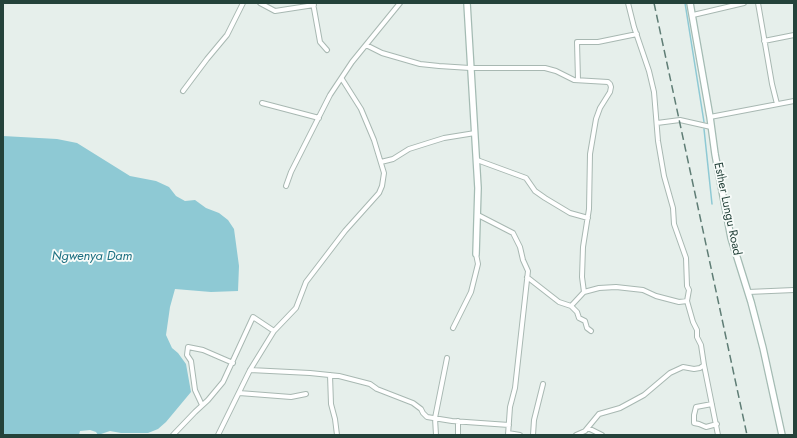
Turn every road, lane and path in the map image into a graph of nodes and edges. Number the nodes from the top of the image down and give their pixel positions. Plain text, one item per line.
1 (243, 3) edge
2 (260, 3) edge
3 (400, 3) edge
4 (467, 3) edge
5 (628, 3) edge
6 (690, 3) edge
7 (744, 3) edge
8 (758, 3) edge
9 (314, 4) edge
10 (692, 15) junction
11 (637, 34) junction
12 (794, 36) edge
13 (764, 41) junction
14 (366, 45) junction
15 (327, 50) dead end
16 (470, 68) junction
17 (342, 79) junction
18 (578, 80) junction
19 (183, 91) dead end
20 (794, 101) edge
21 (262, 103) dead end
22 (777, 104) junction
23 (710, 117) junction
24 (319, 118) junction
25 (657, 123) junction
26 (711, 127) junction
27 (476, 134) junction
28 (477, 160) junction
29 (381, 162) junction
30 (286, 186) dead end
31 (478, 215) junction
32 (588, 218) junction
33 (476, 254) joint
34 (527, 277) junction
35 (794, 290) edge
36 (584, 292) junction
37 (748, 292) junction
38 (687, 301) junction
39 (571, 306) junction
40 (453, 328) dead end
41 (274, 331) junction
42 (591, 331) dead end
43 (447, 358) dead end
44 (232, 363) junction
45 (704, 365) junction
46 (250, 370) junction
47 (330, 375) junction
48 (543, 384) dead end
49 (239, 393) junction
50 (306, 394) dead end
51 (712, 404) junction
52 (202, 405) junction
53 (435, 418) junction
54 (458, 421) junction
55 (716, 424) junction
56 (509, 425) junction
57 (588, 428) junction
58 (508, 434) edge
59 (173, 435) edge
60 (218, 435) edge
61 (337, 435) edge
62 (436, 435) edge
63 (458, 435) edge
64 (520, 435) edge
65 (533, 435) edge
66 (576, 435) edge
67 (602, 435) edge
68 (718, 435) edge
69 (782, 435) edge

1 - 19 street
2 - 9 street
3 - 14 street
4 - 16 street
5 - 11 street
6 - 10 street, Esther Lungu Road
7 - 10 street
8 - 13 street
9 - 15 street
10 - 23 street, Esther Lungu Road
11 - 18 street
11 - 25 street
12 - 13 street
13 - 22 street
14 - 16 street
14 - 17 street
16 - 18 street
16 - 27 street
17 - 24 street
17 - 29 street
18 - 32 street
20 - 22 street
21 - 24 street
22 - 23 street
23 - 26 street, Esther Lungu Road
24 - 30 street
25 - 26 street
25 - 38 street
26 - 37 street, Esther Lungu Road
27 - 28 street
27 - 29 street
28 - 31 street
28 - 32 street
29 - 41 street
31 - 33 street
31 - 34 street
32 - 36 street
33 - 40 street
34 - 39 street
34 - 56 street
35 - 37 street
36 - 38 street
36 - 39 street
37 - 69 street, Esther Lungu Road
38 - 45 street
39 - 42 street
41 - 44 street
41 - 46 street
43 - 53 street
44 - 52 street
44 - 52 street
45 - 51 street
45 - 57 street
46 - 47 street
46 - 49 street
47 - 53 street
47 - 61 street
48 - 65 street
49 - 50 street
49 - 60 street
51 - 55 street
51 - 55 street
52 - 59 street
53 - 54 street
53 - 62 street
54 - 56 street
54 - 63 street
55 - 68 street
56 - 58 street
57 - 66 street
57 - 67 street
58 - 64 street

